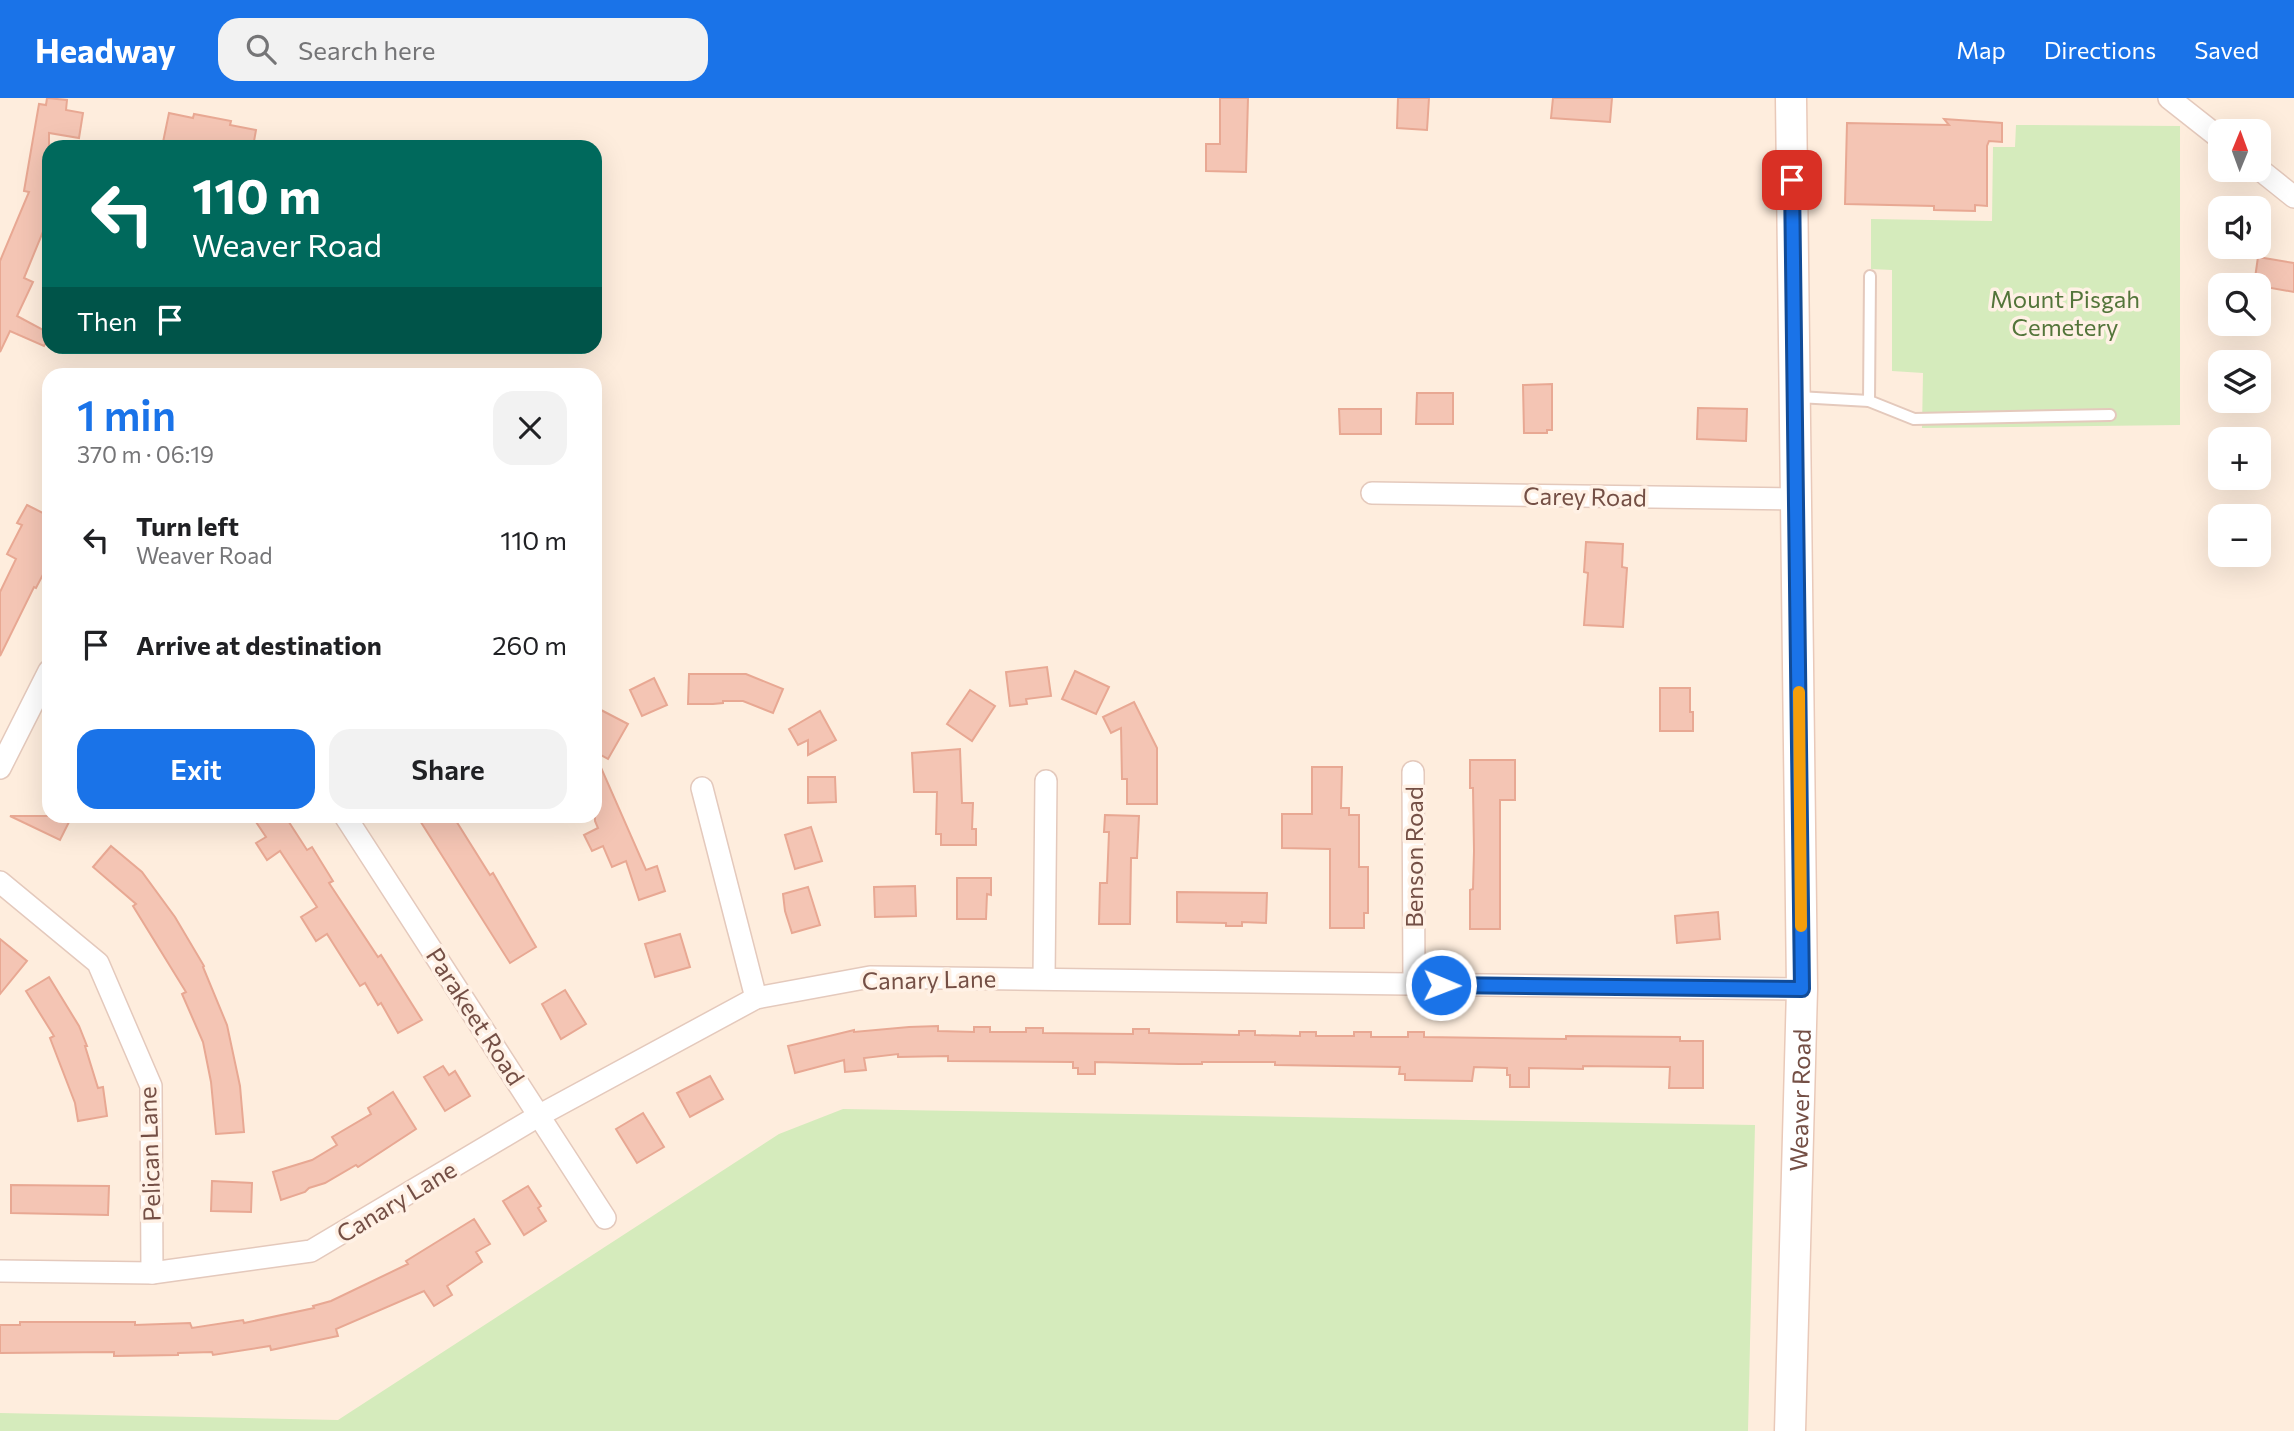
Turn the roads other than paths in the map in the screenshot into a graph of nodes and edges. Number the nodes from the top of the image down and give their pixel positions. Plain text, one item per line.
1 (1791, 98) edge
2 (2169, 98) edge
3 (2208, 129) edge
4 (2272, 179) edge
5 (2294, 197) edge
6 (1870, 276) dead end
7 (1796, 397) junction
8 (1869, 401) junction
9 (2110, 415) dead end
10 (1372, 493) dead end
11 (1797, 499) junction
12 (42, 685) edge
13 (0, 768) edge
14 (1413, 772) dead end
15 (1046, 781) dead end
16 (702, 788) dead end
17 (350, 823) edge
18 (0, 882) edge
19 (1044, 978) junction
20 (1414, 985) junction
21 (1802, 989) junction
22 (755, 998) junction
23 (540, 1115) junction
24 (605, 1218) dead end
25 (0, 1271) edge
26 (152, 1273) junction
27 (1790, 1431) edge

1 - 7 main road, Weaver Road
2 - 3 street
4 - 5 street
6 - 8 lane
7 - 8 lane
7 - 11 main road, Weaver Road
8 - 9 lane
10 - 11 street, Carey Road
11 - 21 main road, Weaver Road
12 - 13 street
14 - 20 street, Benson Road
15 - 19 street
16 - 22 street
17 - 23 street, Parakeet Road
18 - 26 street, Pelican Lane
19 - 20 street, Canary Lane
19 - 22 street, Canary Lane
20 - 21 street, Canary Lane
21 - 27 main road, Weaver Road
22 - 23 street, Canary Lane
23 - 24 street, Parakeet Road
23 - 26 street, Canary Lane
25 - 26 street, Canary Lane

